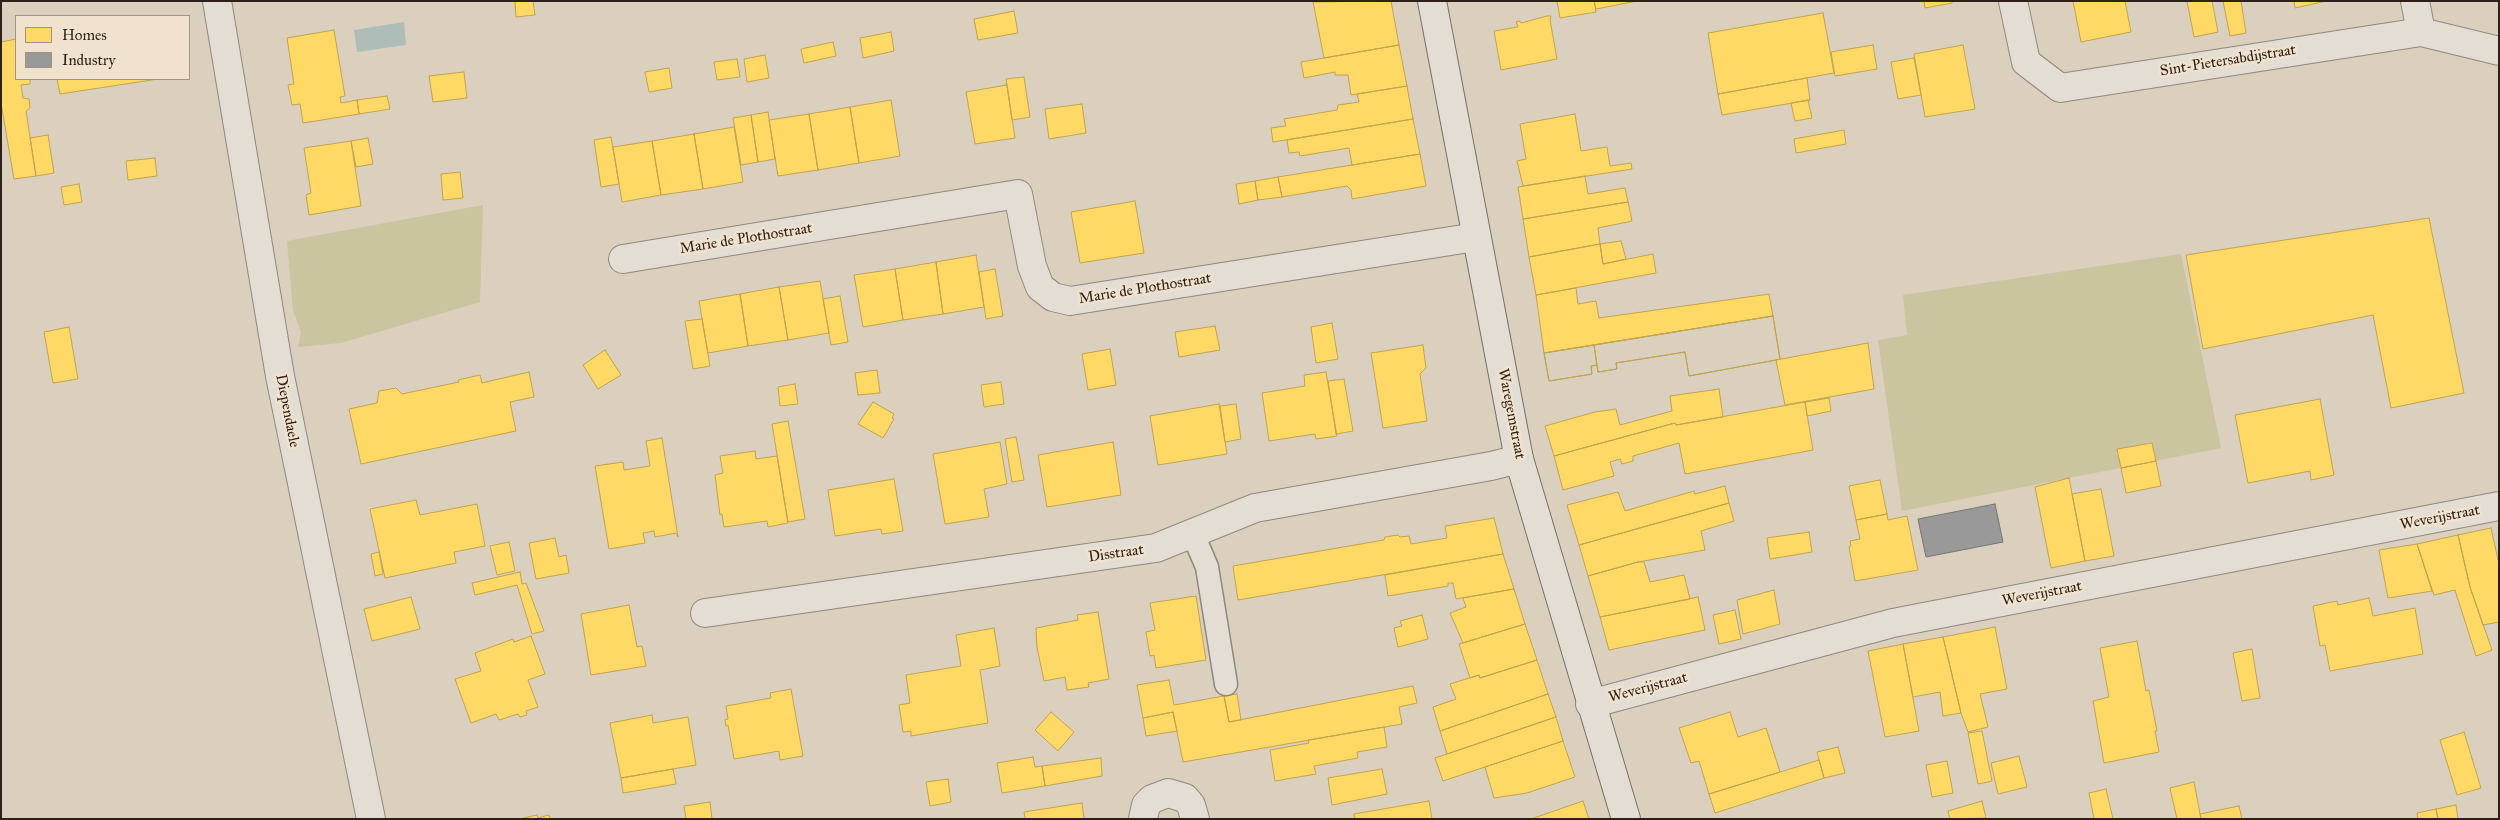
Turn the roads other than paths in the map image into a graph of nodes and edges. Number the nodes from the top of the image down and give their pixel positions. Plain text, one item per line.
1 (217, 1) edge
2 (1432, 1) edge
3 (2013, 1) edge
4 (2415, 1) edge
5 (2421, 32) junction
6 (2499, 51) edge
7 (1476, 237) junction
8 (623, 259) dead end
9 (1519, 459) junction
10 (2499, 506) edge
11 (1192, 532) junction
12 (705, 613) dead end
13 (1226, 684) dead end
14 (1590, 704) junction
15 (371, 819) edge
16 (1143, 819) edge
17 (1194, 819) edge
18 (1626, 819) edge

1 - 15 street, Diependaele
2 - 7 street, Waregemstraat
3 - 5 street, Sint-Pietersabdijstraat
4 - 5 street
5 - 6 street, Sint-Pietersabdijstraat
7 - 8 street, Marie de Plothostraat
7 - 9 street, Waregemstraat
9 - 11 street, Disstraat
9 - 14 street, Waregemstraat
10 - 14 street, Weverijstraat
11 - 12 street, Disstraat
11 - 13 lane
14 - 18 street, Waregemstraat
16 - 17 street

